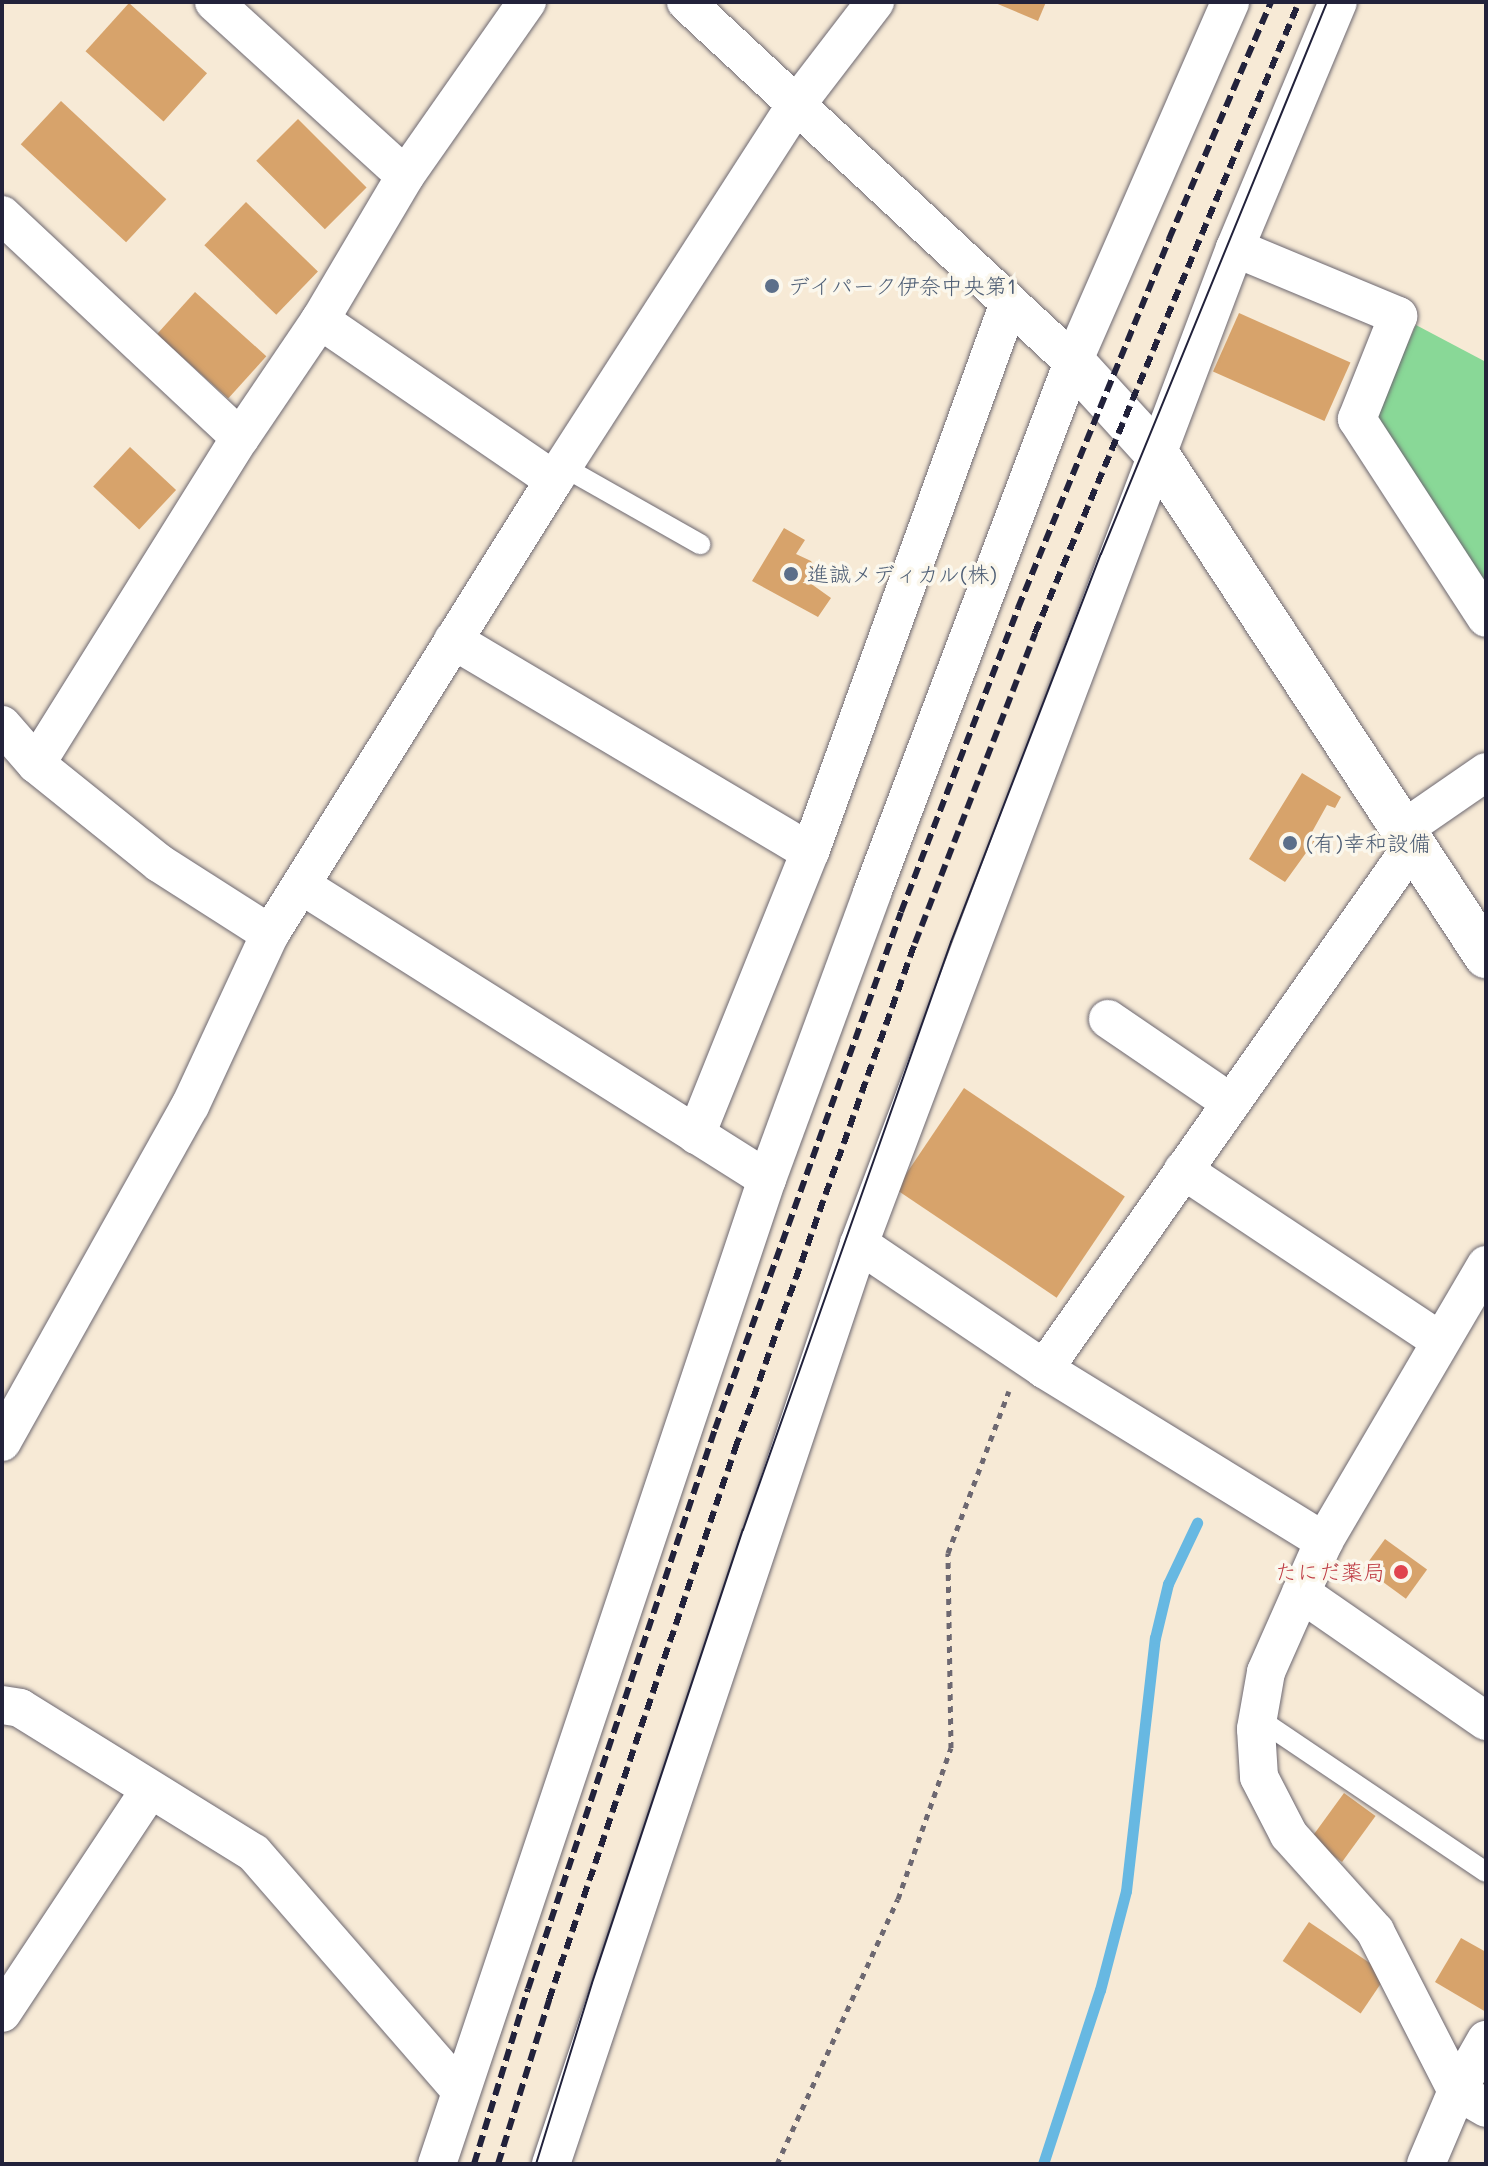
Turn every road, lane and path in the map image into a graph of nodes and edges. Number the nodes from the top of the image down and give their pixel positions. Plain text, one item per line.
1 (214, 2) edge
2 (527, 2) edge
3 (686, 2) edge
4 (875, 2) edge
5 (1230, 2) edge
6 (1338, 2) edge
7 (796, 105) junction
8 (405, 176) junction
9 (2, 215) edge
10 (1235, 248) junction
11 (1009, 303) junction
12 (320, 320) junction
13 (1073, 362) junction
14 (240, 438) junction
15 (1156, 453) junction
16 (558, 473) junction
17 (700, 544) dead end
18 (1486, 618) edge
19 (453, 640) junction
20 (2, 725) edge
21 (36, 764) junction
22 (1486, 772) edge
23 (1407, 837) junction
24 (810, 852) junction
25 (301, 885) junction
26 (270, 934) junction
27 (1486, 956) edge
28 (1108, 1019) dead end
29 (1231, 1103) junction
30 (696, 1135) junction
31 (1183, 1170) junction
32 (767, 1179) junction
33 (859, 1244) junction
34 (1486, 1265) edge
35 (1439, 1340) junction
36 (1034, 1363) junction
37 (4, 1436) edge
38 (1324, 1541) junction
39 (1301, 1593) junction
40 (2, 1705) edge
41 (1256, 1717) junction
42 (1486, 1721) edge
43 (150, 1789) junction
44 (1486, 1872) edge
45 (2, 2013) edge
46 (1486, 2040) edge
47 (460, 2090) junction
48 (1471, 2100) edge
49 (437, 2164) edge
50 (551, 2164) edge
51 (777, 2164) edge
52 (1426, 2164) edge

1 - 8 street
2 - 8 street
3 - 7 street
4 - 7 street
5 - 13 street
6 - 10 street
7 - 11 street
7 - 16 street
8 - 12 street
9 - 14 street
10 - 15 street
10 - 18 street
11 - 13 street
11 - 24 street
12 - 14 street
12 - 16 street
13 - 15 street
13 - 32 street
14 - 21 street
15 - 23 street
15 - 33 street
16 - 17 lane
16 - 19 street
19 - 24 street
19 - 25 street
20 - 21 street
21 - 26 street
22 - 23 street
23 - 27 street
23 - 29 street
24 - 30 street
25 - 26 street
25 - 30 street
26 - 37 street
28 - 29 street
29 - 31 street
30 - 32 street
31 - 35 street
31 - 36 street
32 - 47 street
33 - 36 street
33 - 50 street
34 - 35 street
35 - 38 street
36 - 38 street
36 - 51 path
38 - 39 street
39 - 41 street
39 - 42 street
40 - 43 street
41 - 44 lane
41 - 48 street
43 - 45 street
43 - 47 street
46 - 48 street
47 - 49 street
48 - 52 street

